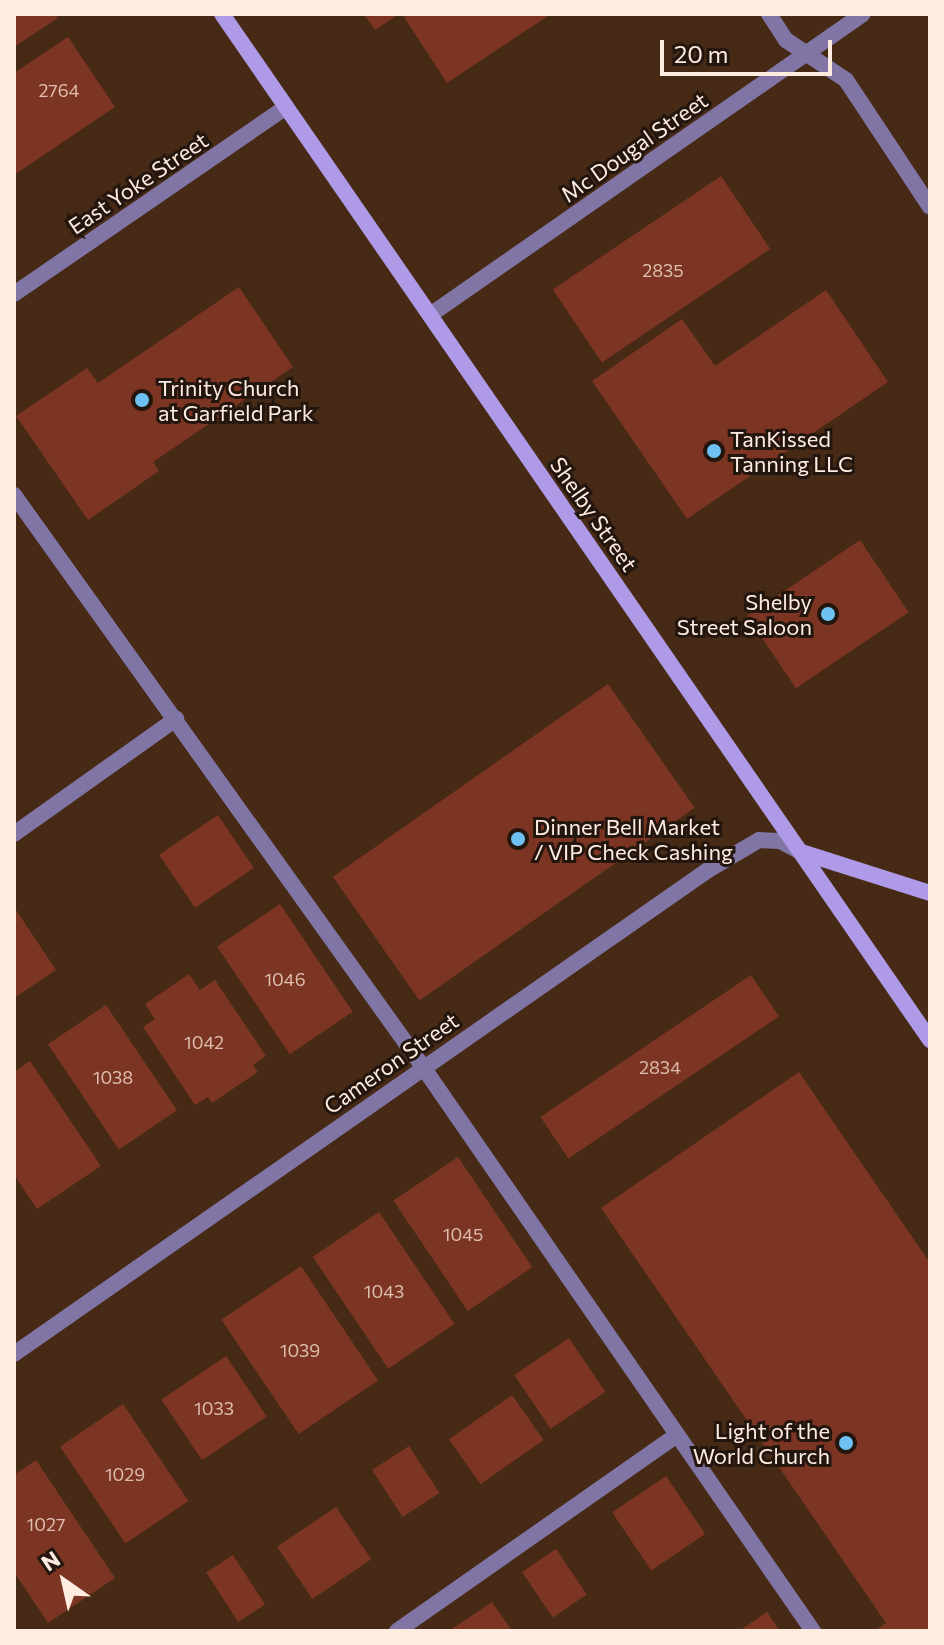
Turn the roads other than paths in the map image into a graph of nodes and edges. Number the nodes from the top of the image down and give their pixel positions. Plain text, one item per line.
1 (222, 14) edge
2 (769, 14) edge
3 (863, 14) edge
4 (805, 55) junction
5 (286, 107) junction
6 (930, 207) edge
7 (14, 294) edge
8 (430, 315) junction
9 (14, 495) edge
10 (176, 719) junction
11 (14, 834) edge
12 (801, 852) junction
13 (930, 893) edge
14 (930, 1040) edge
15 (423, 1067) junction
16 (14, 1354) edge
17 (677, 1435) junction
18 (397, 1631) edge
19 (813, 1631) edge

1 - 5 main road, Shelby Street
2 - 4 street
3 - 4 street, Mc Dougal Street
4 - 6 street
4 - 8 street, Mc Dougal Street
5 - 7 street, East Yoke Street
5 - 8 main road, Shelby Street
8 - 12 main road, Shelby Street
9 - 10 street
10 - 11 street
10 - 15 street
12 - 13 main road
12 - 14 main road, Shelby Street
12 - 15 street, Cameron Street
15 - 16 street, Cameron Street
15 - 17 street
17 - 18 street
17 - 19 street

